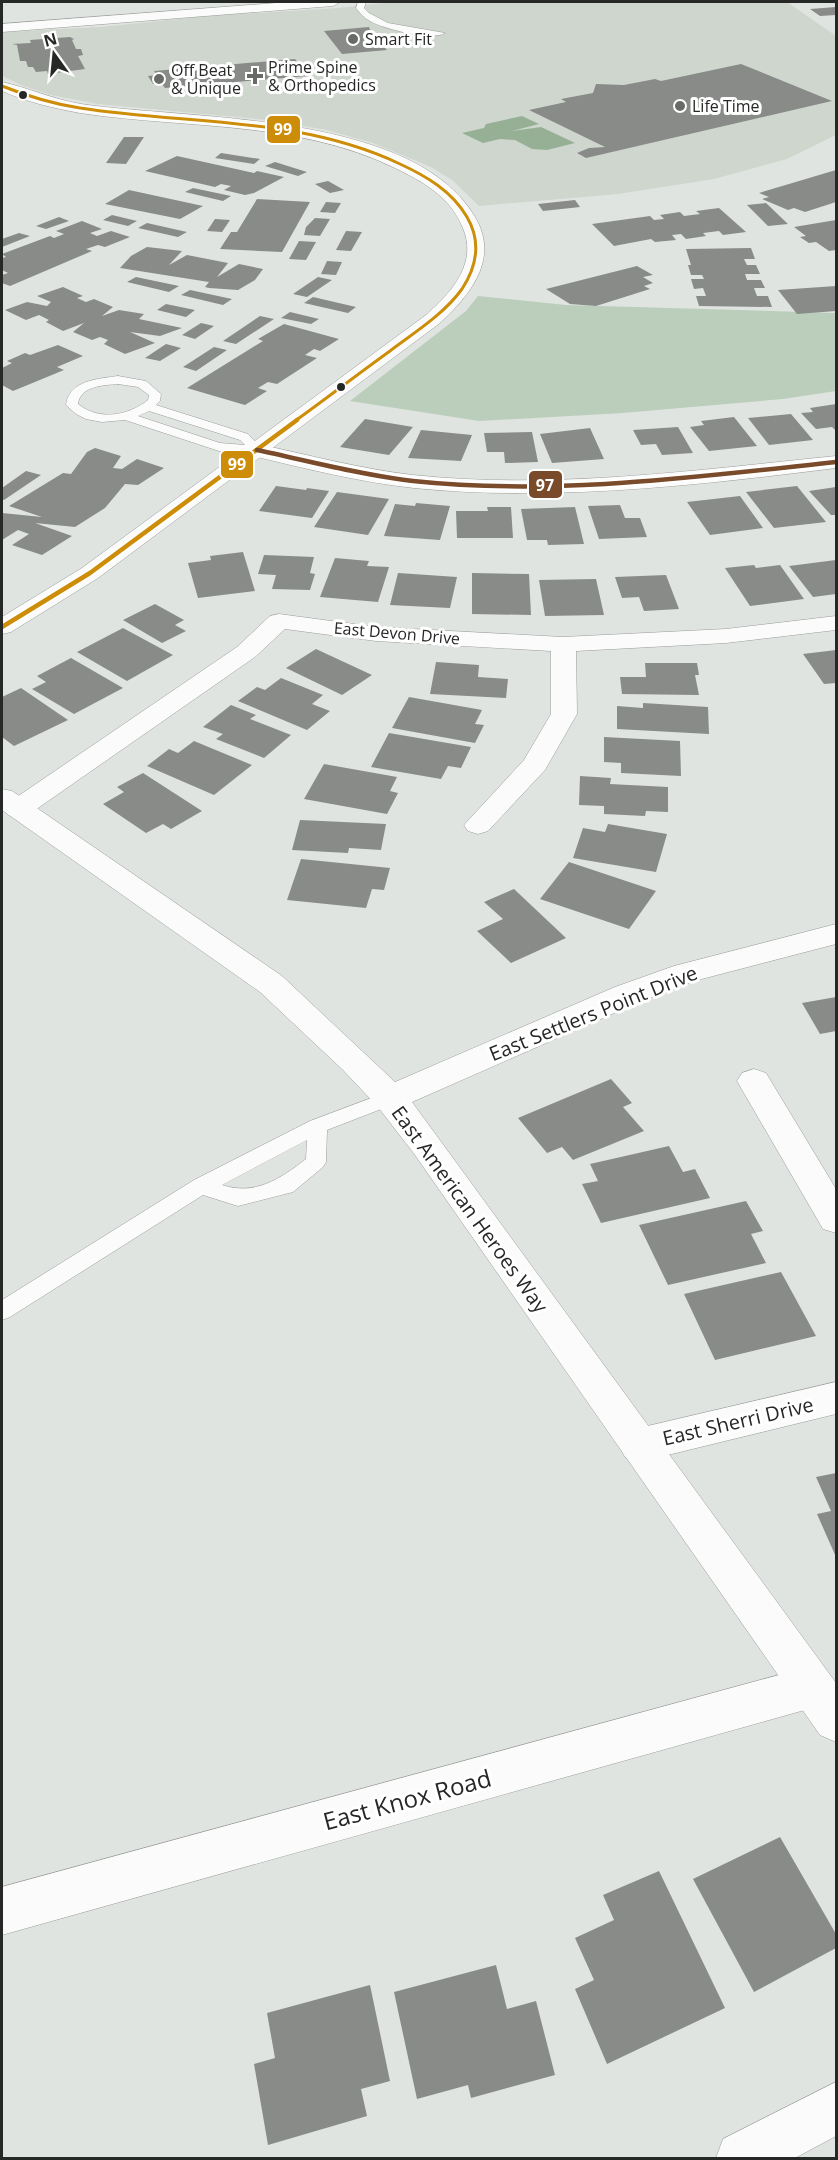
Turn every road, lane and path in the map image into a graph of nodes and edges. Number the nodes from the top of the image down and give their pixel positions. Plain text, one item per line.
1 (211, 2) edge
2 (333, 2) edge
3 (362, 2) edge
4 (386, 14) dead end
5 (2, 18) edge
6 (2, 28) edge
7 (2, 86) edge
8 (149, 407) junction
9 (126, 416) junction
10 (257, 450) junction
11 (837, 462) edge
12 (837, 623) edge
13 (2, 627) edge
14 (563, 644) junction
15 (10, 803) edge
16 (478, 825) dead end
17 (837, 934) edge
18 (754, 1081) dead end
19 (390, 1098) junction
20 (317, 1126) junction
21 (201, 1186) junction
22 (837, 1219) edge
23 (2, 1311) edge
24 (837, 1398) edge
25 (639, 1445) junction
26 (824, 1704) edge
27 (2, 1911) edge
28 (837, 2108) edge
29 (742, 2158) edge

1 - 5 street
2 - 6 street
3 - 4 lane
7 - 10 street
8 - 9 lane
8 - 9 lane
8 - 10 lane
9 - 10 lane
10 - 11 street
10 - 13 street
12 - 14 street, East Devon Drive
14 - 15 street, East Devon Drive
14 - 16 street
15 - 19 street, East American Heroes Way
17 - 19 street, East Settlers Point Drive
18 - 22 street
19 - 20 lane
19 - 25 street, East American Heroes Way
20 - 21 lane
20 - 21 lane
21 - 23 lane
24 - 25 street, East Sherri Drive
25 - 26 street, East American Heroes Way
26 - 27 street, East Knox Road
28 - 29 street

